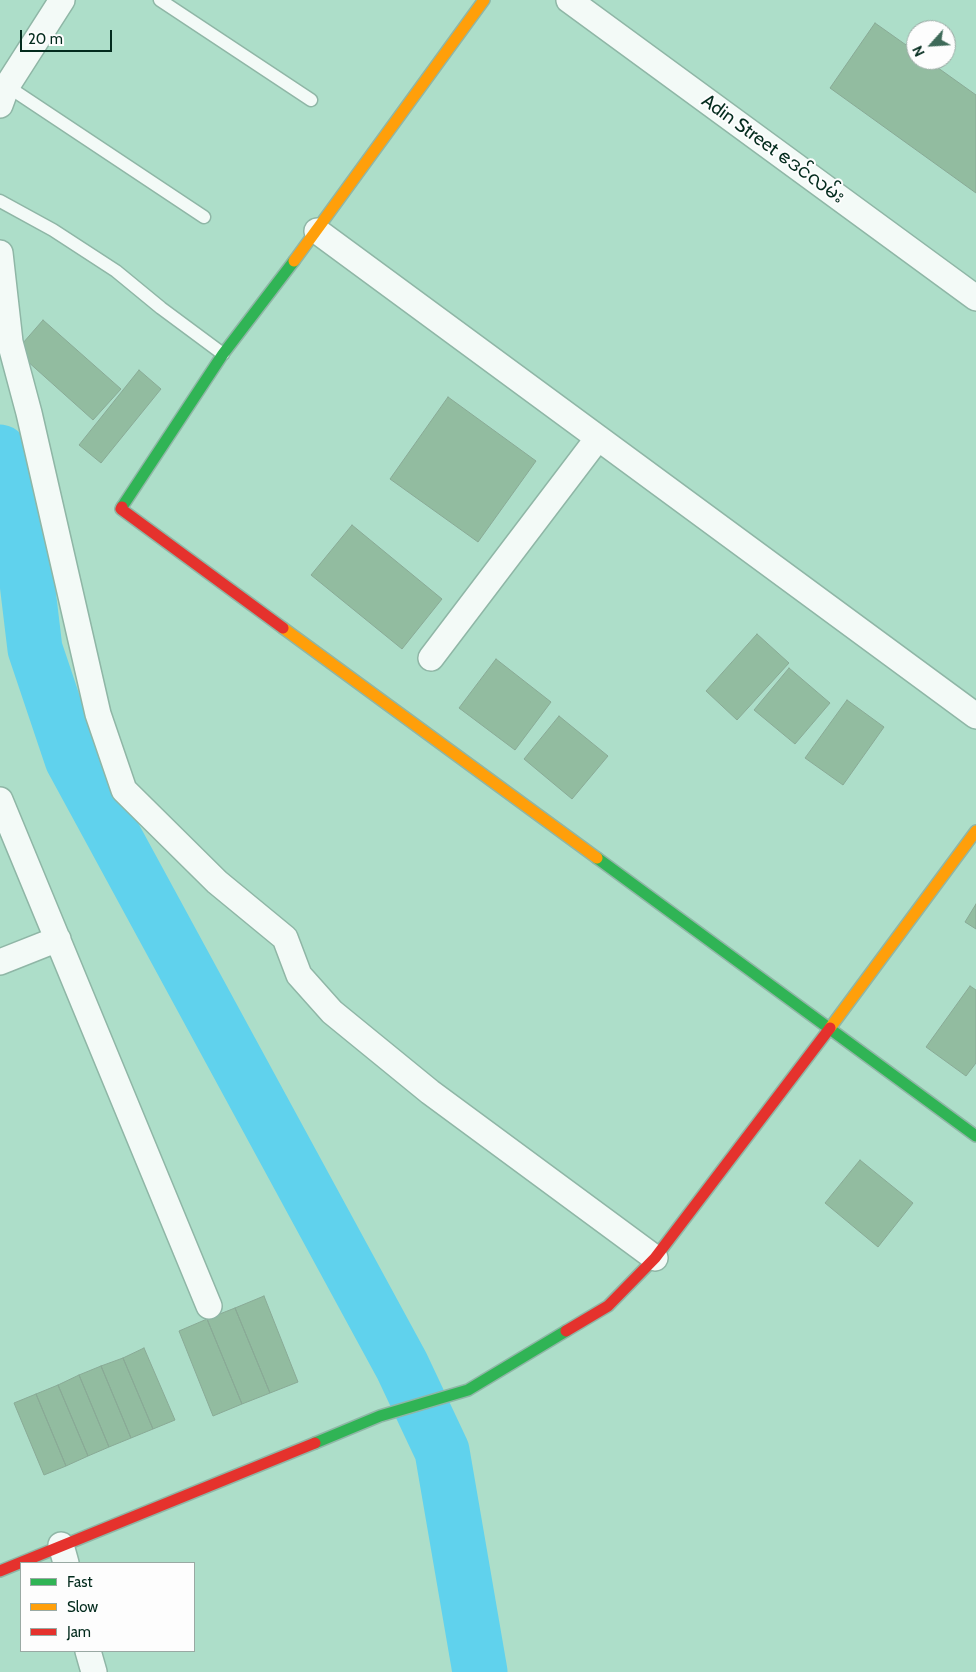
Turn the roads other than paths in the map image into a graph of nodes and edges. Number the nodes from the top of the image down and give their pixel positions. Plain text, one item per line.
1 (62, 0) edge
2 (160, 0) edge
3 (484, 0) edge
4 (569, 0) edge
5 (4, 96) edge
6 (311, 100) dead end
7 (0, 201) edge
8 (204, 217) dead end
9 (317, 232) junction
10 (0, 254) edge
11 (976, 298) edge
12 (5, 345) edge
13 (223, 354) junction
14 (598, 438) junction
15 (431, 658) dead end
16 (976, 716) edge
17 (0, 800) edge
18 (976, 831) edge
19 (58, 939) junction
20 (0, 962) edge
21 (830, 1028) junction
22 (976, 1136) edge
23 (655, 1258) junction
24 (210, 1306) dead end
25 (64, 1554) edge
26 (34, 1562) edge
27 (20, 1566) edge
28 (0, 1571) edge
29 (88, 1652) edge
30 (94, 1672) edge

1 - 5 street
2 - 6 lane
3 - 9 street
4 - 11 street, Adin Street ဧဒင်လမ်း
5 - 8 lane
7 - 13 lane
9 - 13 street
9 - 14 street
10 - 12 street
12 - 23 street
13 - 21 street
14 - 15 street
14 - 16 street
17 - 19 street
18 - 21 street
19 - 20 street
19 - 24 street
21 - 22 street
21 - 23 street
23 - 25 street
25 - 26 street
27 - 28 street
29 - 30 street

